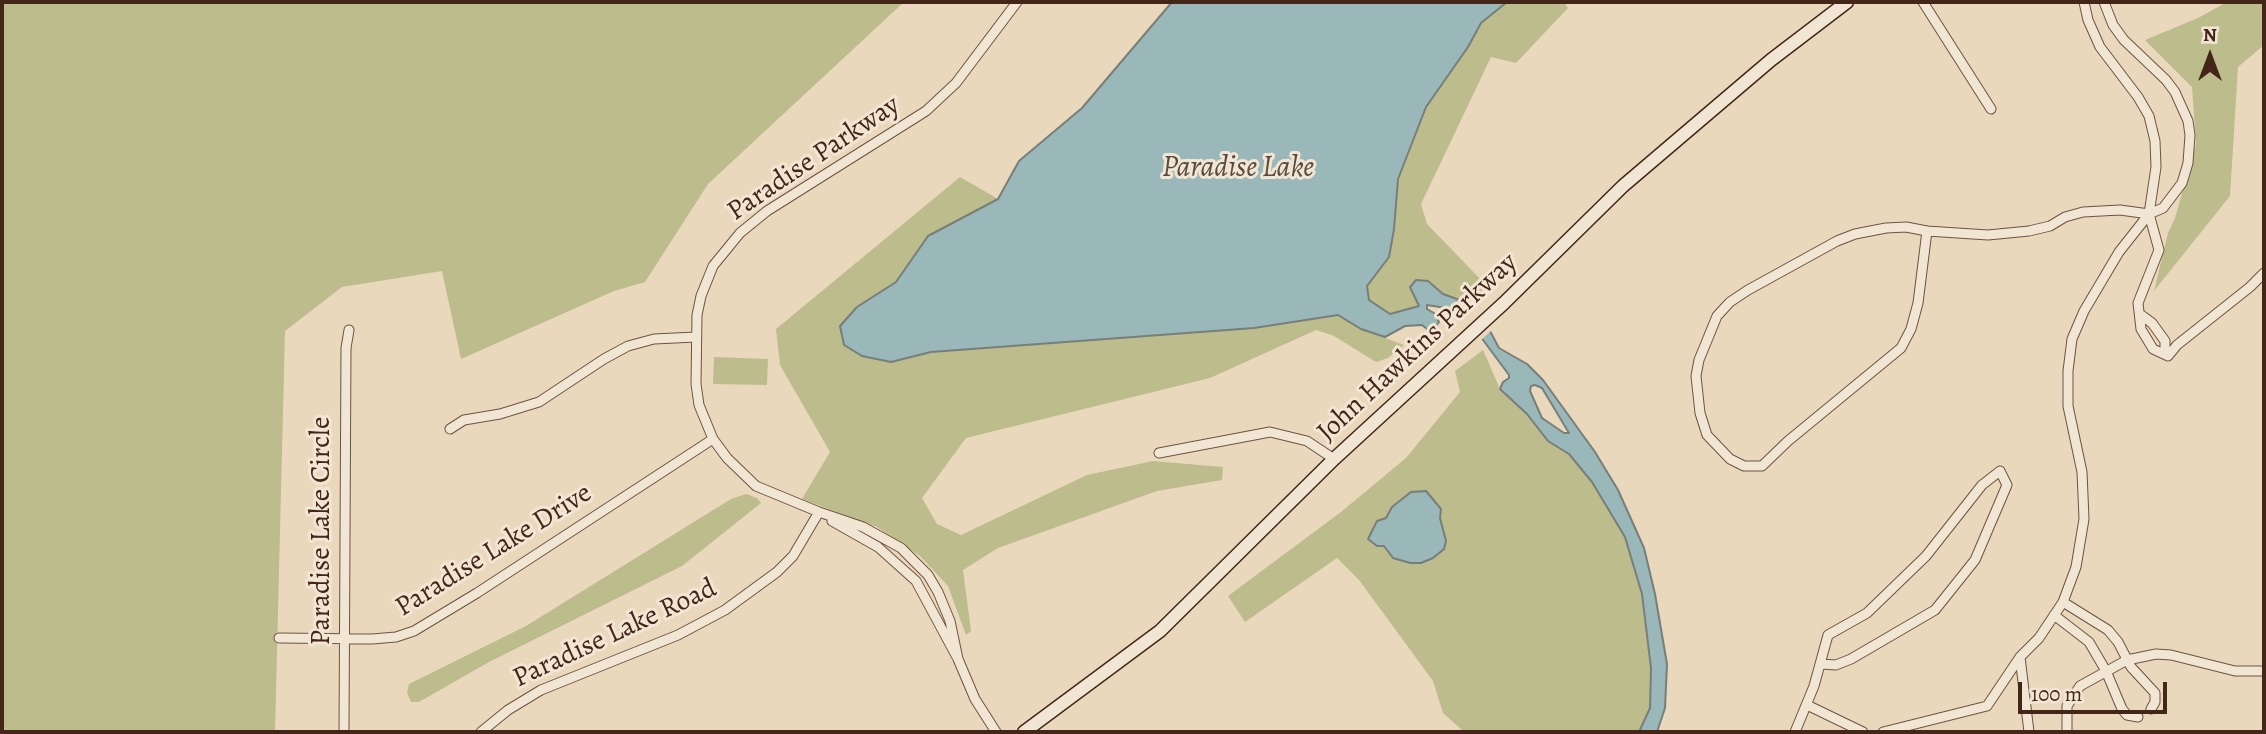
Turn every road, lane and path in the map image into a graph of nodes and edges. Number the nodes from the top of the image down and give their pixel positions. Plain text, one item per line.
1 (1017, 2) edge
2 (1847, 2) edge
3 (1923, 2) edge
4 (2084, 2) edge
5 (2104, 2) edge
6 (1991, 109) dead end
7 (2150, 214) junction
8 (1927, 231) junction
9 (2264, 273) edge
10 (349, 330) dead end
11 (696, 337) junction
12 (450, 429) dead end
13 (713, 439) junction
14 (1159, 453) dead end
15 (1334, 459) junction
16 (819, 512) junction
17 (2063, 602) junction
18 (2054, 615) junction
19 (279, 638) dead end
20 (344, 640) junction
21 (2020, 657) junction
22 (2127, 660) junction
23 (1821, 664) junction
24 (2106, 671) junction
25 (2264, 671) edge
26 (1807, 705) junction
27 (2151, 709) dead end
28 (2138, 717) dead end
29 (1908, 729) edge
30 (2028, 731) edge
31 (344, 732) edge
32 (481, 732) edge
33 (996, 732) edge
34 (1024, 732) edge
35 (1795, 732) edge
36 (1863, 732) edge
37 (1883, 732) edge
38 (2067, 732) edge

1 - 11 street, Paradise Parkway
2 - 15 main road, John Hawkins Parkway
3 - 6 street
4 - 7 street
5 - 7 street
7 - 8 street
7 - 9 street
7 - 17 street
8 - 8 street
10 - 20 street, Paradise Lake Circle
11 - 12 street
11 - 13 street, Paradise Parkway
13 - 16 street, Paradise Parkway
13 - 20 street, Paradise Lake Drive
14 - 15 street
15 - 34 main road, John Hawkins Parkway
16 - 32 street, Paradise Lake Road
16 - 33 street, Paradise Parkway
17 - 18 street
17 - 22 street
18 - 21 street
18 - 24 street
19 - 20 street, Paradise Lake Drive
20 - 31 street, Paradise Lake Circle
21 - 29 street
21 - 30 street
22 - 24 street
22 - 25 street
22 - 27 street
23 - 23 street
23 - 26 street
24 - 28 street
24 - 38 street
26 - 35 street
26 - 36 street
29 - 37 street

